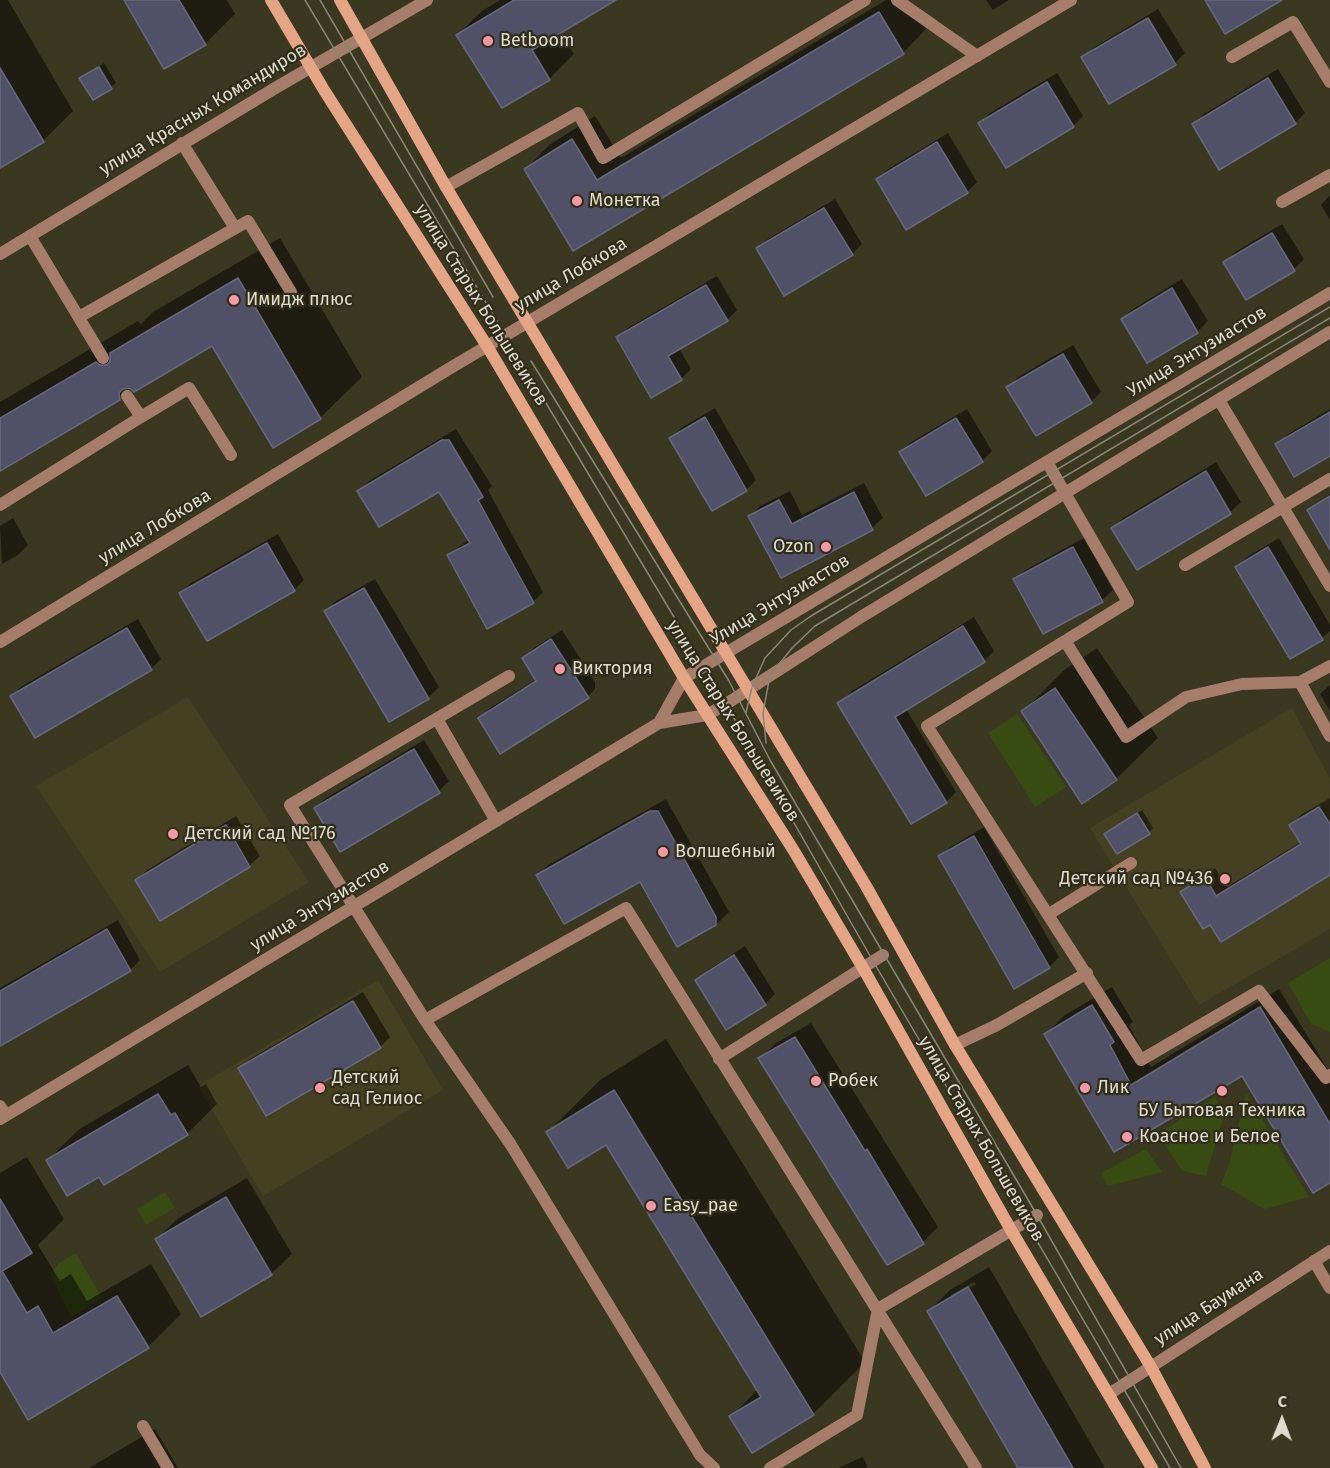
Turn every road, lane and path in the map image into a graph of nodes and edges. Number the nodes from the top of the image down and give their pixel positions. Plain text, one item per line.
1 (271, 0) edge
2 (340, 0) edge
3 (427, 0) edge
4 (865, 0) edge
5 (897, 0) edge
6 (1071, 0) edge
7 (362, 37) junction
8 (977, 56) junction
9 (1232, 57) dead end
10 (310, 67) junction
11 (1330, 82) edge
12 (182, 143) junction
13 (1330, 175) edge
14 (446, 187) junction
15 (1282, 202) dead end
16 (235, 228) junction
17 (30, 236) junction
18 (0, 254) edge
19 (291, 292) dead end
20 (1330, 293) edge
21 (79, 317) junction
22 (527, 322) junction
23 (1330, 332) edge
24 (487, 346) junction
25 (103, 358) dead end
26 (127, 396) dead end
27 (1219, 400) junction
28 (141, 417) junction
29 (231, 455) dead end
30 (1047, 462) junction
31 (1330, 479) edge
32 (1065, 493) junction
33 (0, 505) edge
34 (1283, 506) junction
35 (1185, 565) dead end
36 (1330, 586) edge
37 (1065, 641) junction
38 (0, 642) edge
39 (726, 653) junction
40 (1330, 666) edge
41 (509, 676) dead end
42 (684, 678) junction
43 (1300, 682) junction
44 (748, 689) junction
45 (707, 715) junction
46 (437, 719) junction
47 (658, 723) junction
48 (1330, 736) edge
49 (496, 821) junction
50 (1131, 863) dead end
51 (353, 907) junction
52 (1048, 914) junction
53 (883, 955) dead end
54 (863, 968) junction
55 (1087, 973) junction
56 (425, 1020) junction
57 (955, 1045) junction
58 (719, 1059) junction
59 (1330, 1075) edge
60 (2, 1113) edge
61 (1037, 1215) dead end
62 (1011, 1230) junction
63 (1330, 1251) edge
64 (1314, 1261) junction
65 (1330, 1288) edge
66 (878, 1309) junction
67 (1151, 1367) junction
68 (1109, 1394) junction
69 (143, 1425) dead end
70 (168, 1468) edge
71 (714, 1468) edge
72 (770, 1468) edge
73 (976, 1468) edge
74 (1152, 1468) edge
75 (1205, 1468) edge

1 - 10 main road, улица Старых Большевиков
2 - 7 main road, улица Старых Большевиков
3 - 7 street, улица Красных Командиров
4 - 14 street
5 - 8 street
6 - 8 street, улица Лобкова
7 - 10 street, улица Красных Командиров
7 - 14 main road, улица Старых Большевиков
8 - 22 street, улица Лобкова
9 - 11 street
10 - 12 street, улица Красных Командиров
10 - 24 main road, улица Старых Большевиков
12 - 16 street
12 - 17 street, улица Красных Командиров
13 - 15 street
14 - 22 main road, улица Старых Большевиков
16 - 19 street
16 - 21 street
17 - 18 street, улица Красных Командиров
17 - 21 street
20 - 30 street, Улица Энтузиастов
21 - 25 street
22 - 24 street, улица Лобкова
22 - 39 main road, улица Старых Большевиков
23 - 27 street
24 - 38 street, улица Лобкова
24 - 42 main road, улица Старых Большевиков
26 - 28 street
27 - 32 street
27 - 34 street
28 - 29 street
28 - 33 street
30 - 32 street
30 - 39 street, Улица Энтузиастов
31 - 34 street
32 - 37 street
32 - 44 street
34 - 35 street
34 - 36 street
37 - 43 street
37 - 52 street
39 - 42 street, Улица Энтузиастов
39 - 44 main road, улица Старых Большевиков
40 - 43 street
41 - 46 street
42 - 45 main road, улица Старых Большевиков
42 - 47 street, Улица Энтузиастов
43 - 48 street
44 - 45 street
44 - 57 main road, улица Старых Большевиков
45 - 47 street
45 - 54 main road, улица Старых Большевиков
46 - 49 street
46 - 51 street
47 - 49 street, улица Энтузиастов
49 - 51 street, улица Энтузиастов
50 - 52 street
51 - 56 street
51 - 60 street, улица Энтузиастов
52 - 55 street
53 - 54 street
54 - 58 street
54 - 62 main road, улица Старых Большевиков
55 - 57 street
55 - 59 street
56 - 58 street
56 - 71 street
57 - 67 main road, улица Старых Большевиков
58 - 66 street
61 - 62 street
62 - 66 street
62 - 68 main road, улица Старых Большевиков
63 - 64 street, улица Баумана
64 - 65 street
64 - 67 street, улица Баумана
66 - 72 street
66 - 73 street
67 - 68 street, улица Баумана
67 - 75 main road, улица Старых Большевиков
68 - 74 main road, улица Старых Большевиков
69 - 70 street

